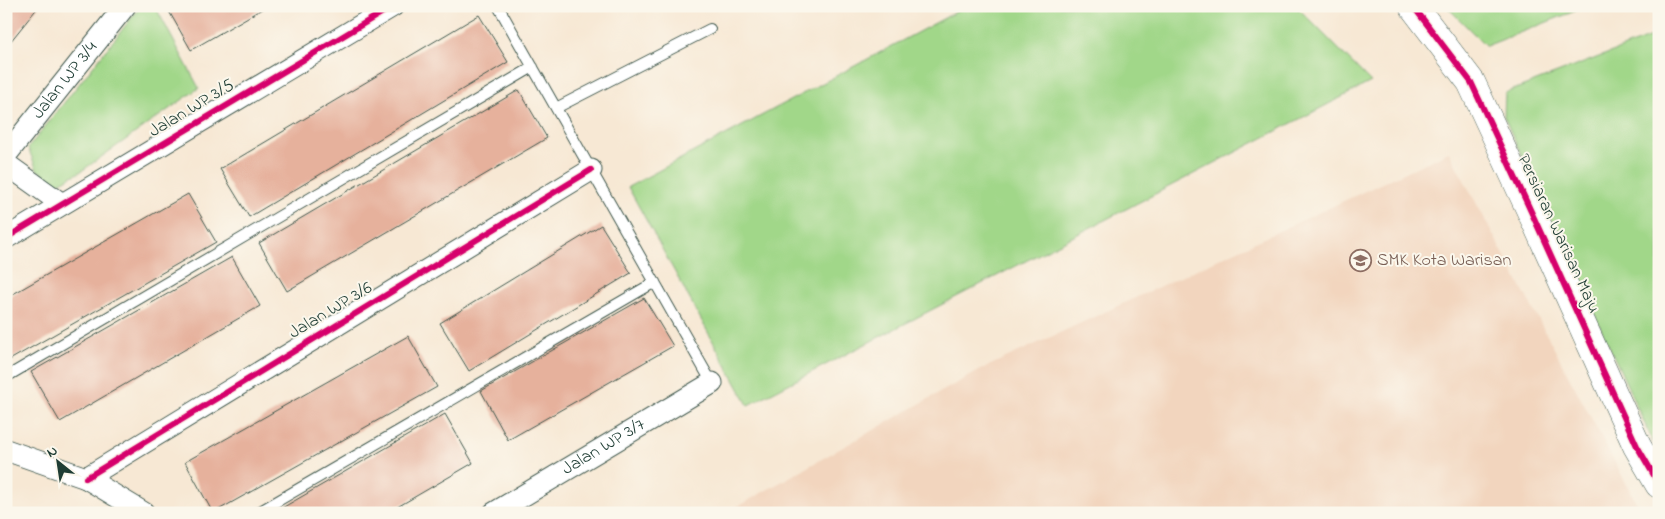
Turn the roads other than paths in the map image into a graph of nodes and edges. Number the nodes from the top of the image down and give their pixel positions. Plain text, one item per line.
1 (125, 6) edge
2 (393, 6) edge
3 (498, 6) edge
4 (1413, 6) edge
5 (710, 29) dead end
6 (533, 67) junction
7 (556, 108) junction
8 (6, 155) edge
9 (6, 164) edge
10 (591, 170) junction
11 (62, 204) junction
12 (6, 238) edge
13 (655, 282) junction
14 (6, 377) edge
15 (712, 383) joint
16 (6, 450) edge
17 (86, 478) junction
18 (1659, 484) edge
19 (144, 513) edge
20 (256, 513) edge
21 (494, 513) edge

1 - 8 street, Jalan WP 3/4
2 - 11 street, Jalan WP 3/5
3 - 6 lane
4 - 18 street, Persiaran Warisan Maju
5 - 7 lane
6 - 7 lane
6 - 14 lane
7 - 10 lane
9 - 11 street
10 - 13 lane
10 - 17 street, Jalan WP 3/6
11 - 12 street, Jalan WP 3/5
13 - 15 lane
13 - 20 lane
15 - 21 street, Jalan WP 3/7
16 - 17 street
17 - 19 street

